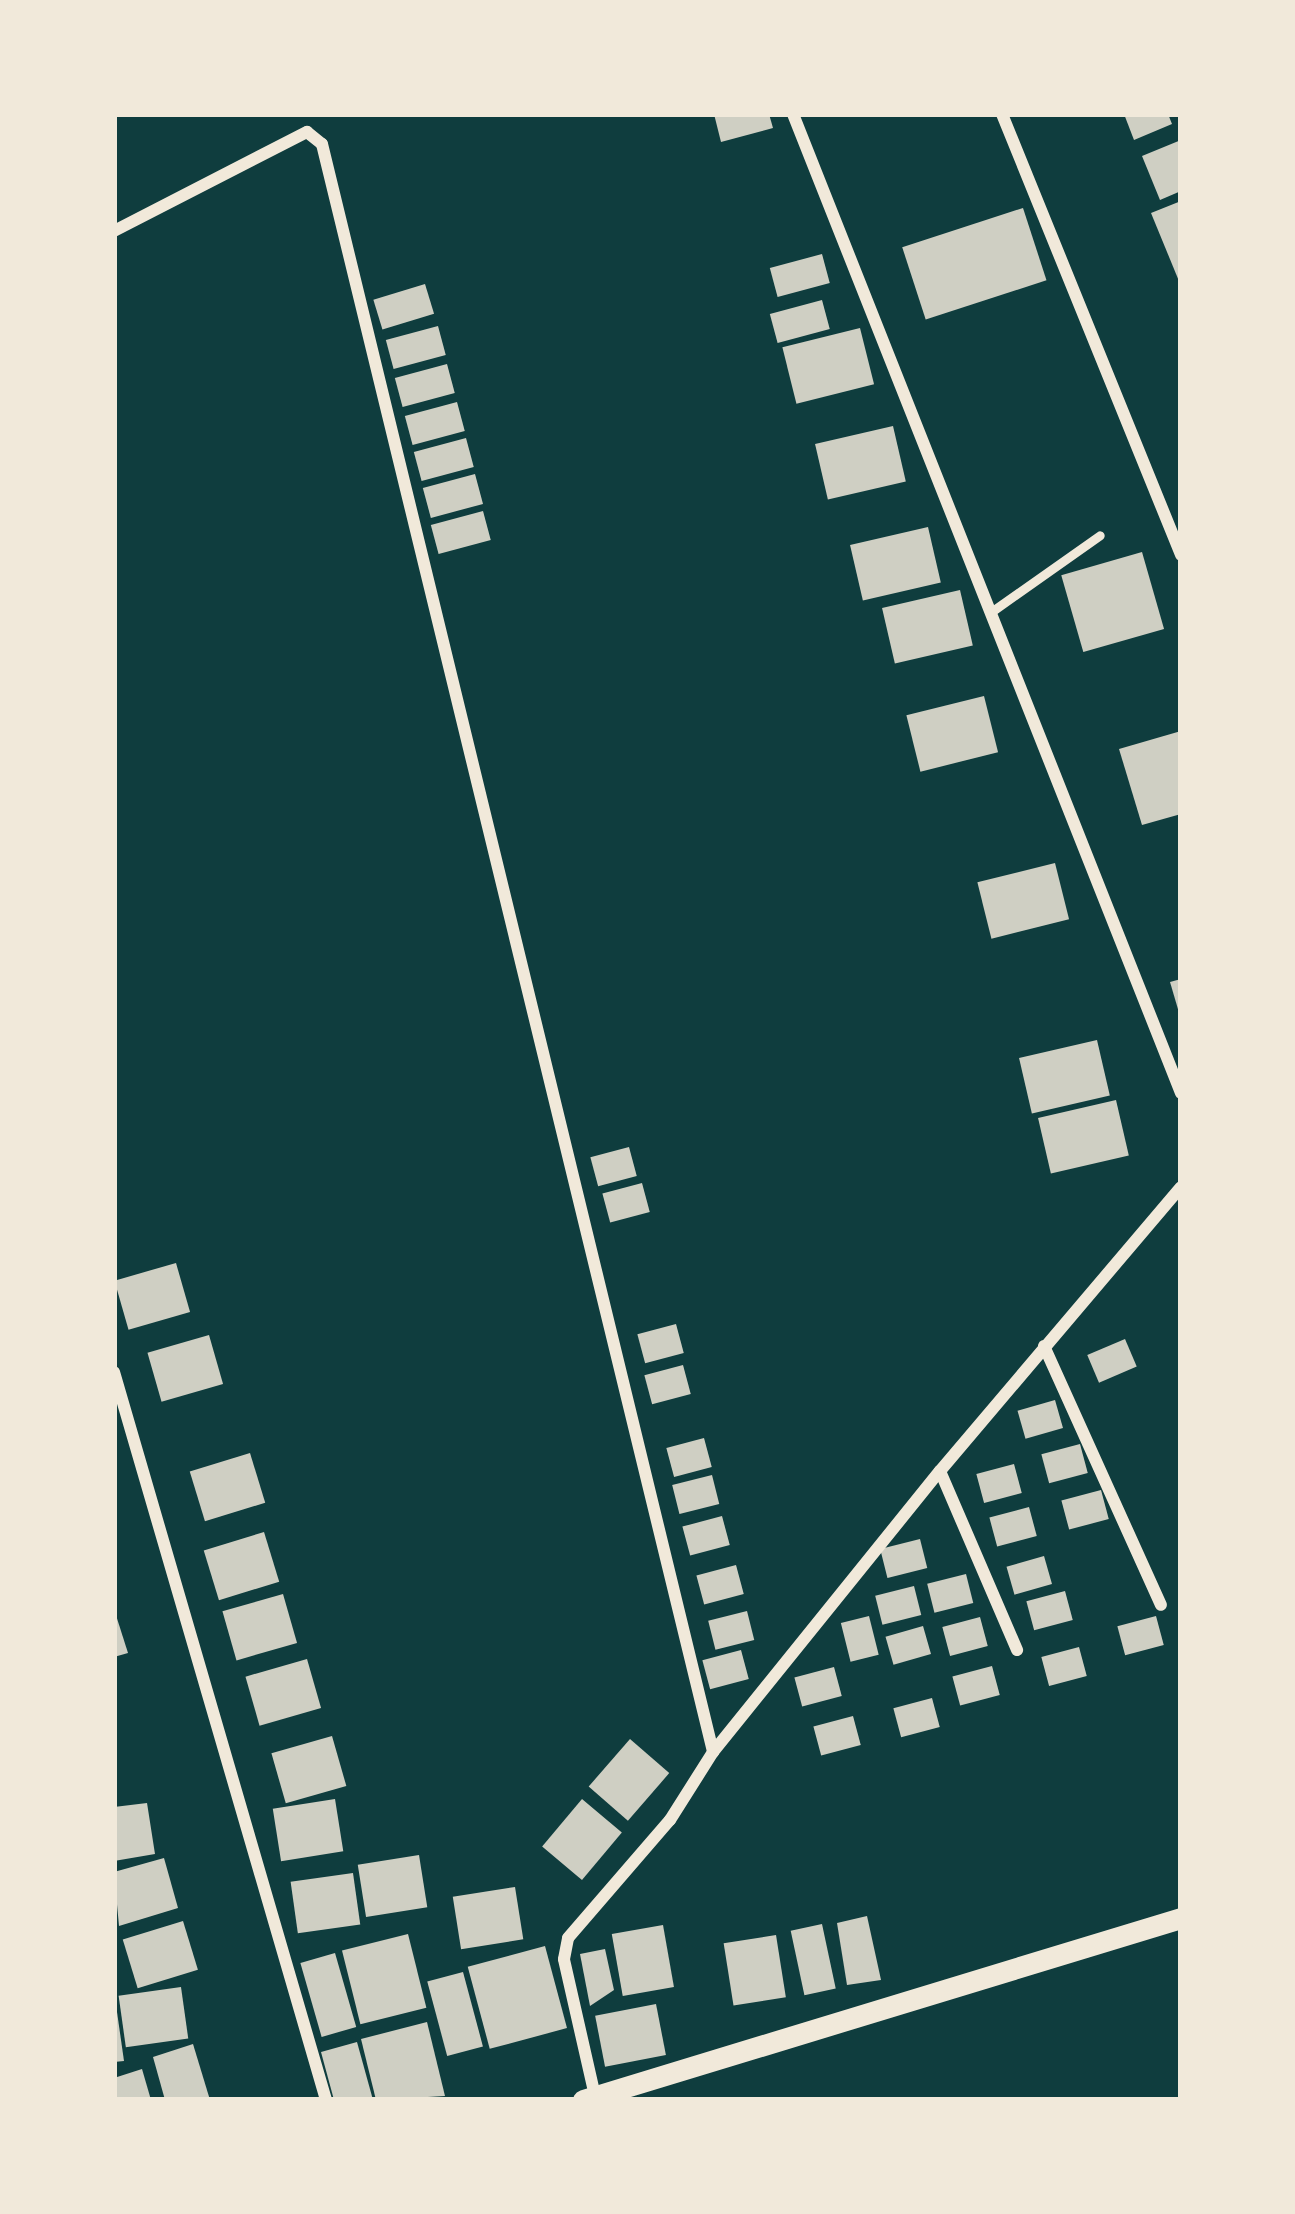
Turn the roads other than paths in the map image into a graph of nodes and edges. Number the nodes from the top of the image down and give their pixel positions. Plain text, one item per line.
1 (793, 114) edge
2 (1002, 114) edge
3 (114, 231) edge
4 (1100, 535) dead end
5 (1181, 555) edge
6 (991, 612) junction
7 (1181, 1093) edge
8 (1181, 1187) edge
9 (1044, 1346) junction
10 (114, 1372) edge
11 (940, 1471) junction
12 (1161, 1605) dead end
13 (1017, 1650) dead end
14 (713, 1752) junction
15 (1181, 1918) edge
16 (589, 2098) edge
17 (326, 2100) edge

1 - 6 street
2 - 5 street
3 - 14 street
4 - 6 lane
6 - 7 street
8 - 9 street
9 - 11 street
9 - 12 street
10 - 17 street
11 - 13 street
11 - 14 street
14 - 16 street
15 - 16 street

